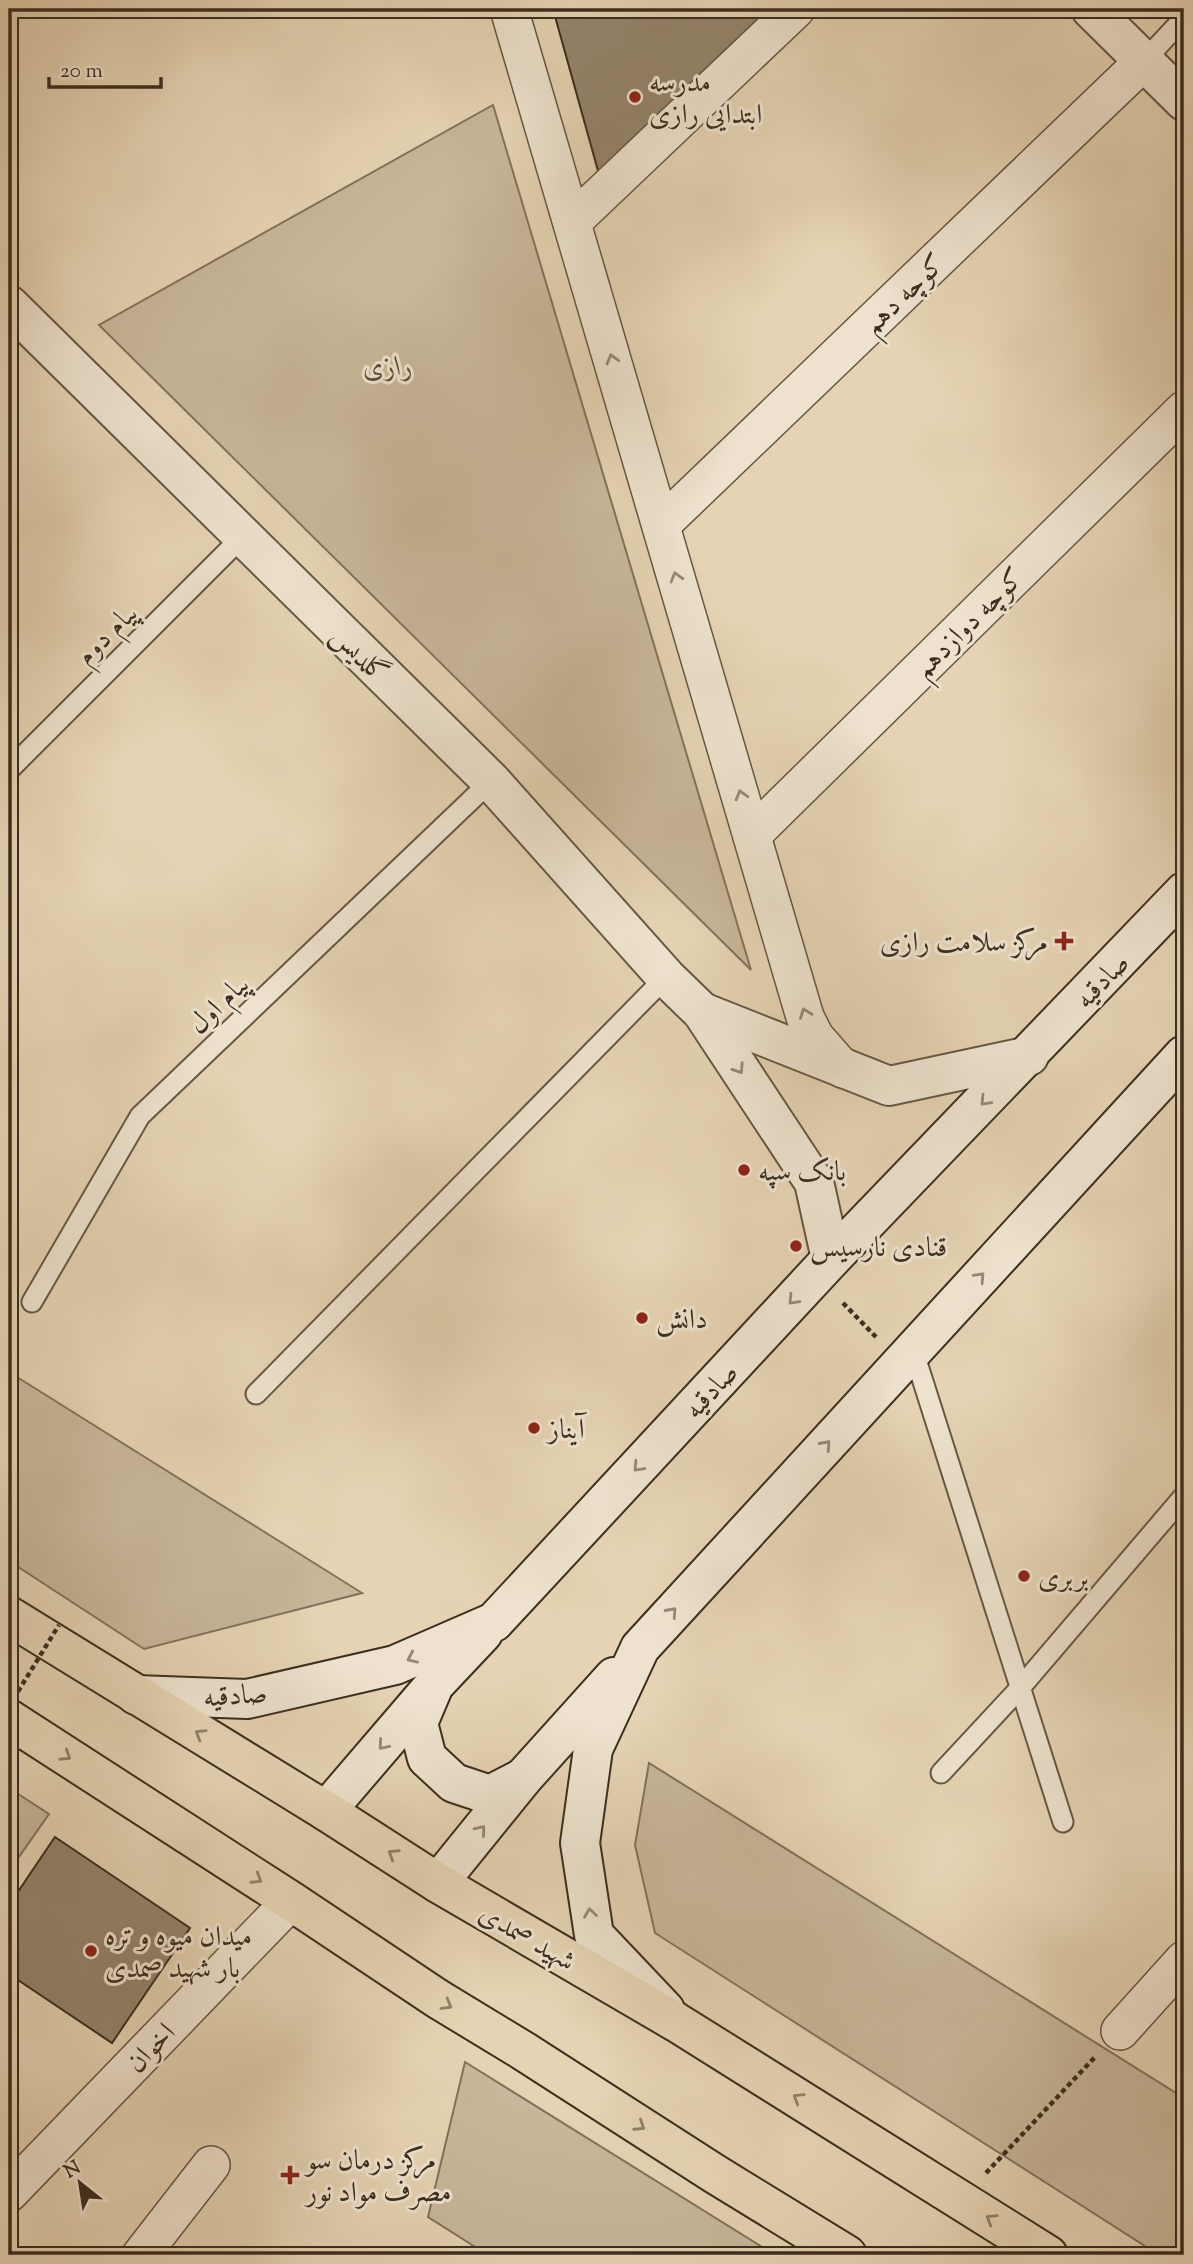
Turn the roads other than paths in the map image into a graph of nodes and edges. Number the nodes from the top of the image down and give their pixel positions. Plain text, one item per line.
1 (509, 9) edge
2 (796, 9) edge
3 (1091, 9) edge
4 (1184, 18) edge
5 (1144, 61) junction
6 (1184, 101) edge
7 (572, 222) junction
8 (9, 305) edge
9 (1184, 410) edge
10 (661, 525) junction
11 (243, 536) junction
12 (9, 770) edge
13 (491, 781) junction
14 (752, 835) junction
15 (1184, 892) edge
16 (666, 977) junction
17 (702, 1012) junction
18 (1184, 1055) edge
19 (1029, 1056) junction
20 (843, 1069) junction
21 (823, 1268) junction
22 (32, 1302) dead end
23 (907, 1356) junction
24 (256, 1394) dead end
25 (1184, 1496) edge
26 (9, 1616) edge
27 (494, 1622) junction
28 (640, 1648) junction
29 (434, 1685) junction
30 (1020, 1688) junction
31 (136, 1695) junction
32 (9, 1719) edge
33 (941, 1773) dead end
34 (523, 1778) junction
35 (326, 1811) junction
36 (1063, 1822) dead end
37 (438, 1883) junction
38 (291, 1901) junction
39 (1184, 1960) edge
40 (676, 2022) junction
41 (1120, 2031) road end
42 (211, 2165) dead end
43 (9, 2193) edge
44 (141, 2255) edge
45 (847, 2255) edge
46 (1048, 2255) edge

1 - 7 street
2 - 7 street
3 - 5 main road
4 - 5 lane
5 - 6 main road
5 - 10 street, کوچه دهم
10 -> 7 street
8 - 11 main road, گلدیس
9 - 14 street, کوچه دوازدهم
14 -> 10 street
11 - 12 lane, پیام دوم
11 - 13 main road, گلدیس
13 - 16 main road, گلدیس
13 - 22 lane, پیام اول
20 -> 14 street
15 - 19 main road, صادقیه
16 - 17 main road, گلدیس
16 - 24 lane
17 - 20 main road
17 -> 21 main road
23 -> 18 main road
19 - 20 main road
19 -> 21 main road, صادقیه
21 -> 27 main road, صادقیه
28 -> 23 main road
23 - 30 lane
25 - 30 lane
26 - 31 main road, شهید صمدی
27 - 29 main road
27 -> 31 main road, صادقیه
28 - 34 main road
40 -> 28 main road
29 - 34 main road
29 -> 35 main road
30 - 33 lane
30 - 36 lane
35 -> 31 main road, شهید صمدی
32 -> 38 main road
37 -> 34 main road
37 -> 35 main road, شهید صمدی
37 - 40 main road, شهید صمدی
38 - 43 street, اخوان
38 -> 45 main road
39 - 41 street
46 -> 40 main road, شهید صمدی
42 - 44 street

